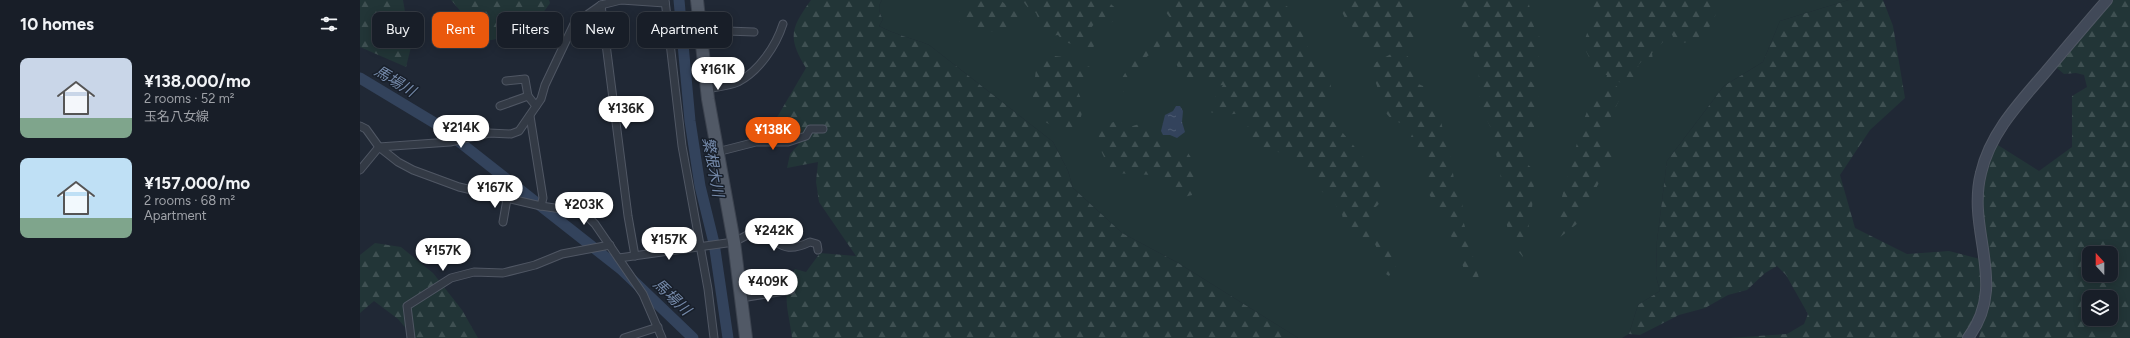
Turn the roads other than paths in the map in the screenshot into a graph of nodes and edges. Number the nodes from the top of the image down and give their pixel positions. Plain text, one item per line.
1 (697, 0) edge
2 (2107, 0) edge
3 (665, 2) edge
4 (601, 5) junction
5 (698, 12) edge
6 (783, 24) dead end
7 (732, 31) edge
8 (754, 32) dead end
9 (703, 48) edge
10 (725, 79) dead end
11 (506, 81) dead end
12 (707, 86) junction
13 (528, 96) junction
14 (500, 106) dead end
15 (536, 106) junction
16 (530, 116) junction
17 (360, 126) edge
18 (822, 129) dead end
19 (379, 147) junction
20 (717, 152) junction
21 (360, 170) edge
22 (507, 198) junction
23 (541, 206) junction
24 (502, 222) dead end
25 (729, 242) junction
26 (610, 245) junction
27 (700, 247) junction
28 (818, 250) dead end
29 (635, 256) junction
30 (619, 258) junction
31 (791, 290) dead end
32 (741, 298) junction
33 (658, 327) junction
34 (411, 338) edge
35 (624, 338) edge
36 (662, 338) edge
37 (714, 338) edge
38 (746, 338) edge
39 (1968, 338) edge

1 - 5 main road
2 - 39 street
3 - 4 street
3 - 27 street
4 - 15 street
4 - 29 street
6 - 12 street
7 - 8 street
9 - 12 main road
10 - 12 street
11 - 13 street
12 - 20 main road
13 - 14 street
13 - 15 street
15 - 16 street
16 - 19 street
16 - 23 street
17 - 19 street
18 - 20 street
19 - 21 street
19 - 22 street
20 - 25 main road
22 - 23 street
22 - 24 street
23 - 26 street
25 - 27 street
25 - 28 street
25 - 32 main road
26 - 30 street
26 - 34 street
27 - 29 street
27 - 37 street
29 - 30 street
30 - 33 street
31 - 32 street
32 - 38 main road
33 - 35 street
33 - 36 street

